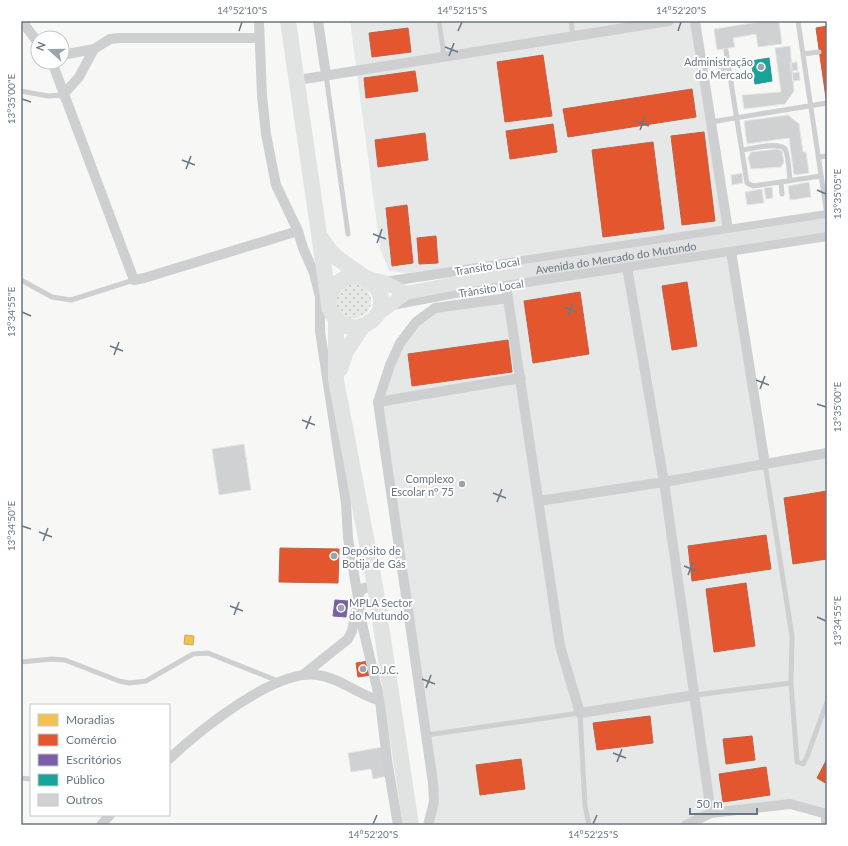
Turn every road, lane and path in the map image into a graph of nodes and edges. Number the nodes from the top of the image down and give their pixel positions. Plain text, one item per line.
1 (22, 21) edge
2 (259, 21) edge
3 (288, 21) edge
4 (318, 21) edge
5 (439, 21) edge
6 (571, 21) edge
7 (669, 21) edge
8 (695, 21) edge
9 (800, 21) edge
10 (30, 32) edge
11 (573, 36) junction
12 (259, 38) junction
13 (94, 49) junction
14 (726, 51) dead end
15 (819, 52) dead end
16 (70, 54) edge
17 (803, 54) junction
18 (444, 56) junction
19 (55, 70) edge
20 (326, 75) junction
21 (298, 80) junction
22 (21, 91) edge
23 (63, 95) junction
24 (827, 103) edge
25 (811, 106) junction
26 (736, 118) junction
27 (711, 122) junction
28 (742, 150) junction
29 (827, 156) edge
30 (819, 157) junction
31 (821, 176) junction
32 (790, 181) junction
33 (781, 182) junction
34 (825, 189) edge
35 (782, 194) dead end
36 (827, 215) edge
37 (827, 225) edge
38 (728, 230) junction
39 (298, 231) junction
40 (348, 234) dead end
41 (319, 236) junction
42 (827, 236) edge
43 (731, 251) junction
44 (627, 267) junction
45 (365, 277) junction
46 (21, 280) edge
47 (134, 280) junction
48 (384, 282) junction
49 (506, 285) junction
50 (406, 293) junction
51 (508, 298) junction
52 (329, 303) junction
53 (392, 305) junction
54 (378, 314) junction
55 (336, 320) junction
56 (362, 327) junction
57 (520, 378) junction
58 (336, 380) junction
59 (378, 402) junction
60 (827, 454) edge
61 (765, 464) junction
62 (664, 482) junction
63 (539, 501) junction
64 (375, 586) junction
65 (358, 597) junction
66 (21, 662) edge
67 (303, 675) junction
68 (278, 681) junction
69 (791, 683) junction
70 (695, 694) junction
71 (387, 702) junction
72 (827, 702) edge
73 (580, 713) junction
74 (427, 735) junction
75 (170, 758) edge
76 (711, 813) junction
77 (825, 814) edge
78 (109, 816) edge
79 (101, 825) edge
80 (398, 825) edge
81 (411, 825) edge
82 (428, 825) edge
83 (589, 825) edge
84 (686, 825) edge
85 (824, 825) edge

1 - 10 street
2 - 12 street
3 - 21 main road
4 - 20 street
5 - 18 lane
6 - 11 lane
7 - 11 street
8 - 27 street
9 - 17 lane
11 - 18 street
12 - 13 street
12 - 39 street
13 - 16 street
13 - 23 street
14 - 26 lane
15 - 17 lane
17 - 25 lane
18 - 20 street
19 - 23 street
20 - 21 street
20 - 40 lane
21 - 41 main road
22 - 23 lane
23 - 47 street
24 - 25 lane
25 - 26 lane
25 - 30 lane
26 - 27 lane
26 - 28 lane
27 - 38 street
28 - 32 lane
28 - 33 lane
29 - 30 lane
30 - 31 lane
31 - 32 lane
31 - 34 lane
32 - 33 lane
33 - 35 lane
34 - 36 lane
36 - 38 street, Transito Local
37 - 50 main road, Avenida do Mercado do Mutundo
38 - 48 street, Transito Local
39 - 47 street
39 - 65 street
41 - 45 main road
41 - 52 main road
42 - 43 street, Trânsito Local
43 - 44 street, Trânsito Local
43 - 61 street
44 - 49 street, Trânsito Local
44 - 62 street
45 - 48 main road
45 - 52 main road
45 - 54 main road
46 - 47 lane
48 - 50 main road
49 - 51 street
49 - 53 street, Trânsito Local
50 - 53 main road, Avenida do Mercado do Mutundo
51 - 57 street
51 - 59 street
52 - 55 main road
53 - 54 main road, Avenida do Mercado do Mutundo
54 - 56 main road
55 - 56 main road
55 - 58 main road
56 - 58 main road
57 - 59 street
57 - 63 street
58 - 64 main road
59 - 74 street
60 - 61 street
61 - 62 street
61 - 69 lane
62 - 63 street
62 - 70 street
63 - 73 street
64 - 65 street
64 - 71 main road
65 - 67 street
65 - 71 street
66 - 68 lane
67 - 68 street
67 - 71 street
68 - 75 street
69 - 70 lane
69 - 72 lane
70 - 73 street
70 - 76 street
71 - 80 street
71 - 81 main road
73 - 74 lane
73 - 83 lane
74 - 82 street
76 - 77 street
76 - 84 street
77 - 85 lane
78 - 79 street

